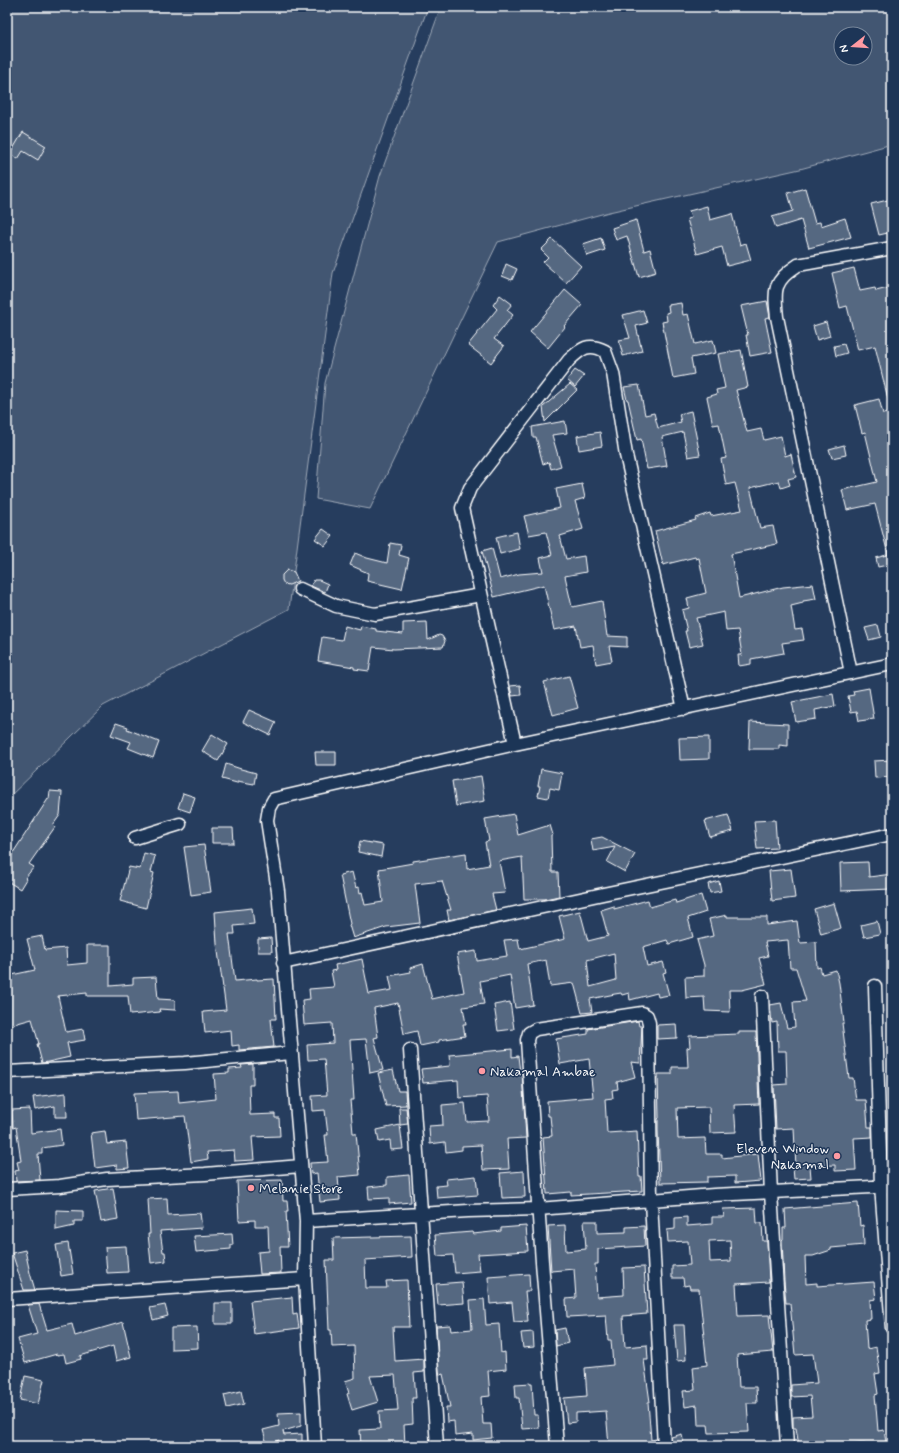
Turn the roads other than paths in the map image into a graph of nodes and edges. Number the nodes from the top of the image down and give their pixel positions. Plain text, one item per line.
1 (892, 248) edge
2 (300, 589) dead end
3 (482, 595) junction
4 (892, 664) edge
5 (851, 673) junction
6 (684, 709) junction
7 (515, 744) junction
8 (180, 824) dead end
9 (892, 834) edge
10 (135, 838) dead end
11 (283, 963) junction
12 (875, 986) dead end
13 (762, 996) dead end
14 (410, 1050) dead end
15 (291, 1053) junction
16 (7, 1072) edge
17 (301, 1166) junction
18 (886, 1186) edge
19 (7, 1189) edge
20 (771, 1193) junction
21 (651, 1200) junction
22 (538, 1209) junction
23 (421, 1215) junction
24 (306, 1221) junction
25 (305, 1279) junction
26 (7, 1299) edge
27 (892, 1328) edge
28 (315, 1446) edge
29 (437, 1446) edge
30 (557, 1446) edge
31 (664, 1446) edge
32 (787, 1446) edge

1 - 5 street
2 - 3 street
3 - 6 street
3 - 7 street
4 - 5 street
5 - 6 street
6 - 7 street
7 - 11 street
8 - 10 street
9 - 11 street
11 - 15 street
12 - 18 street
13 - 20 street
14 - 23 street
15 - 16 street
15 - 17 street
17 - 19 street
17 - 24 street
18 - 20 street
18 - 27 street
20 - 21 street
20 - 32 street
21 - 22 street
21 - 22 street
21 - 31 street
22 - 23 street
22 - 30 street
23 - 24 street
23 - 29 street
24 - 25 street
25 - 26 street
25 - 28 street

